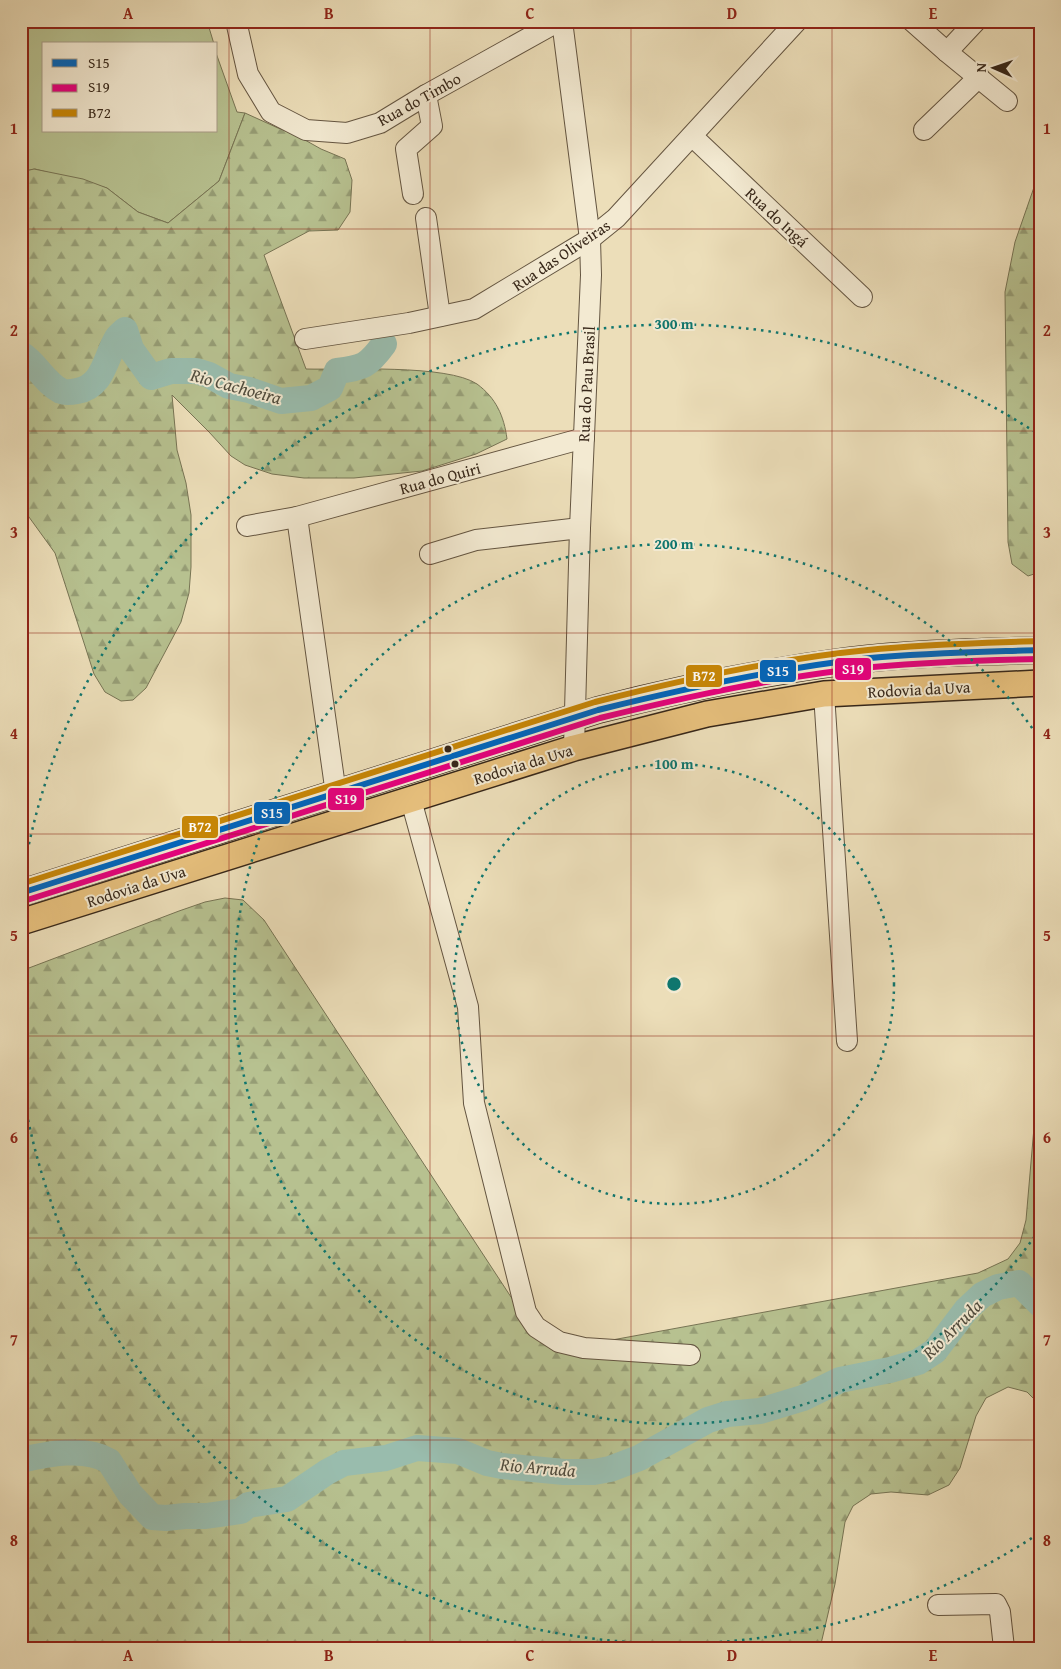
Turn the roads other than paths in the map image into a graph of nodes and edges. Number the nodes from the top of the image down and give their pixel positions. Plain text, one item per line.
1 (236, 21) edge
2 (561, 21) edge
3 (797, 21) edge
4 (912, 21) edge
5 (976, 21) edge
6 (947, 52) junction
7 (979, 77) junction
8 (426, 95) junction
9 (1006, 101) dead end
10 (924, 130) dead end
11 (692, 136) junction
12 (413, 194) dead end
13 (426, 218) dead end
14 (590, 239) junction
15 (862, 297) dead end
16 (440, 316) junction
17 (305, 339) dead end
18 (584, 438) junction
19 (297, 516) junction
20 (246, 526) dead end
21 (580, 528) junction
22 (430, 554) dead end
23 (1040, 650) edge
24 (1040, 683) edge
25 (824, 694) junction
26 (574, 719) junction
27 (574, 748) junction
28 (336, 794) junction
29 (411, 800) junction
30 (21, 893) edge
31 (21, 922) edge
32 (847, 1041) dead end
33 (690, 1355) dead end
34 (938, 1605) dead end
35 (1004, 1648) edge

1 - 8 street, Rua do Timbo
2 - 8 street, Rua do Timbo
2 - 14 street, Rua do Pau Brasil
3 - 11 street, Rua das Oliveiras
4 - 6 street
5 - 6 street
6 - 7 street
7 - 9 street
7 - 10 street
8 - 12 street
11 - 14 street, Rua das Oliveiras
11 - 15 street, Rua do Ingá
13 - 16 street
14 - 16 street, Rua das Oliveiras
14 - 18 street, Rua do Pau Brasil
16 - 17 street, Rua das Oliveiras
18 - 19 street, Rua do Quiri
18 - 21 street, Rua do Pau Brasil
19 - 20 street, Rua do Quiri
19 - 28 street
21 - 22 street
21 - 26 street, Rua do Pau Brasil
23 - 26 main road, Rodovia da Uva
24 - 25 main road, Rodovia da Uva
25 - 27 main road, Rodovia da Uva
25 - 32 street
26 - 27 street, Rua do Pau Brasil
26 - 28 main road, Rodovia da Uva
27 - 29 main road, Rodovia da Uva
28 - 30 main road, Rodovia da Uva
29 - 31 main road, Rodovia da Uva
29 - 33 street
34 - 35 street

